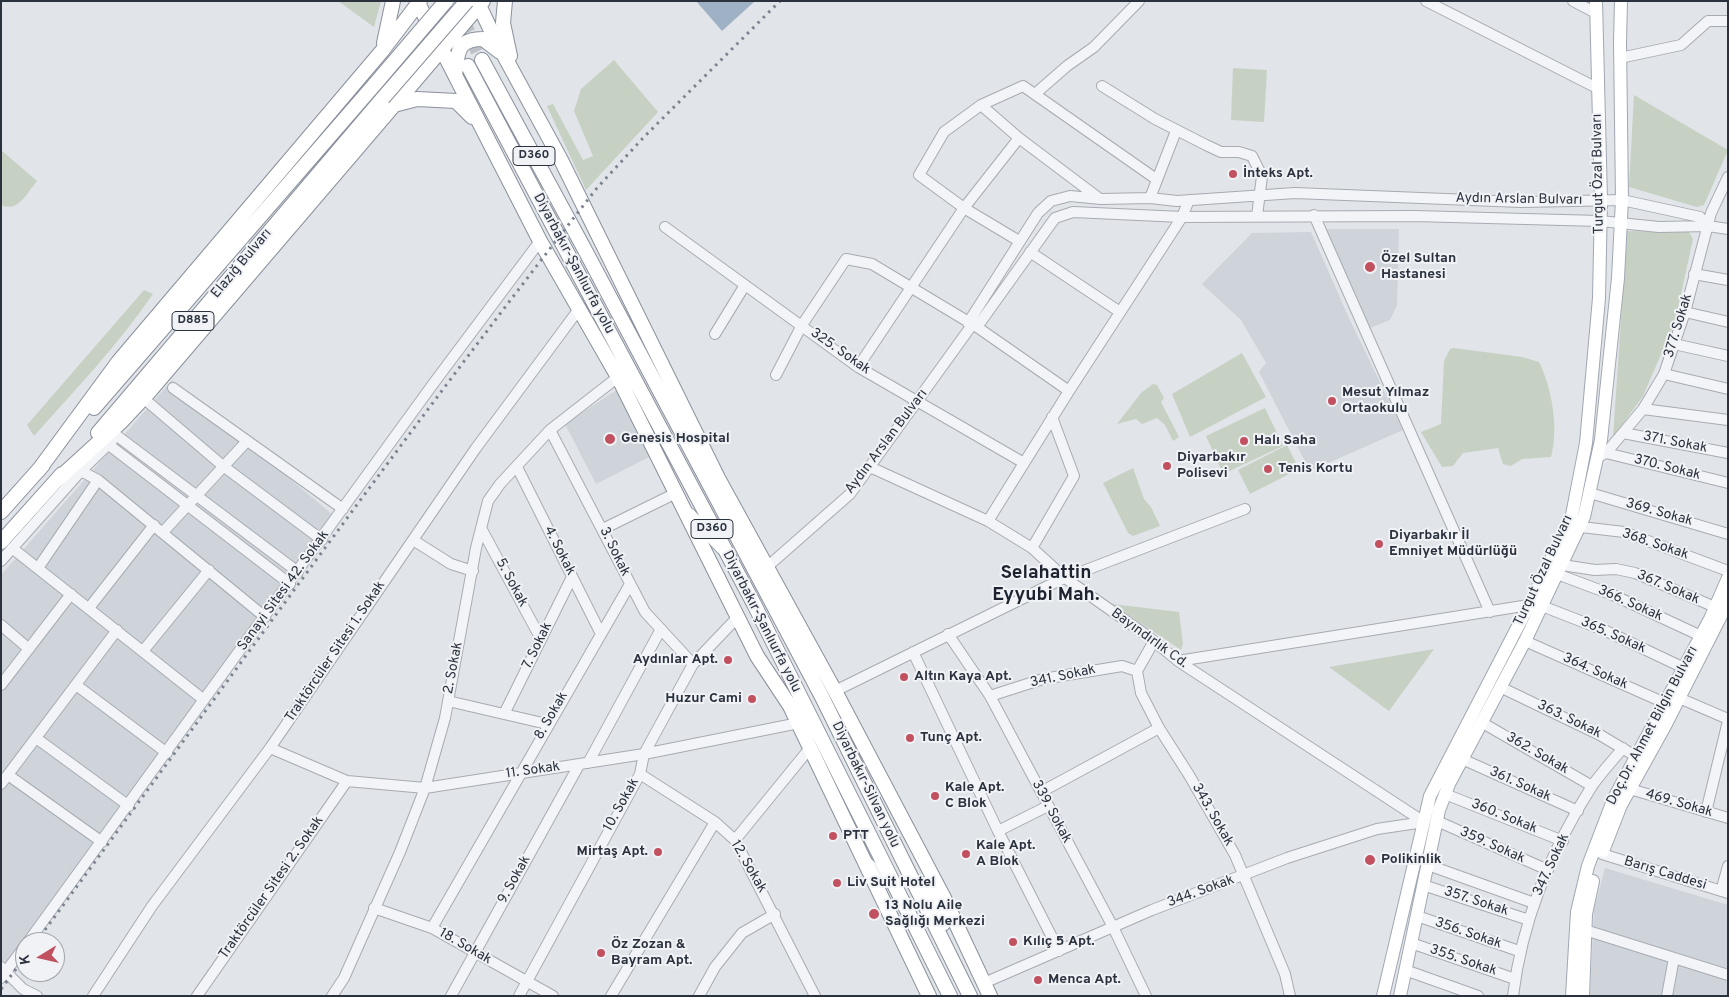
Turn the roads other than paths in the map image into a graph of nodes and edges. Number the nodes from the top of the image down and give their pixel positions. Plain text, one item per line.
1 (393, 1) edge
2 (446, 1) edge
3 (505, 1) edge
4 (1139, 1) edge
5 (1426, 1) edge
6 (1573, 1) edge
7 (1621, 1) edge
8 (418, 2) edge
9 (477, 2) edge
10 (1596, 7) edge
11 (1728, 20) edge
12 (382, 51) junction
13 (442, 52) junction
14 (505, 55) junction
15 (1620, 58) junction
16 (482, 60) tunnel mouth
17 (468, 66) tunnel mouth
18 (513, 69) junction
19 (455, 75) junction
20 (1102, 86) dead end
21 (1597, 88) junction
22 (1035, 94) junction
23 (398, 104) junction
24 (981, 104) junction
25 (1176, 131) junction
26 (486, 132) junction
27 (1019, 138) junction
28 (1728, 176) edge
29 (1156, 179) junction
30 (1261, 194) junction
31 (1150, 198) junction
32 (1101, 199) junction
33 (1189, 200) junction
34 (1622, 200) junction
35 (1601, 201) junction
36 (964, 208) junction
37 (1314, 215) junction
38 (1257, 216) junction
39 (1182, 217) junction
40 (1600, 221) junction
41 (1620, 223) junction
42 (1708, 226) junction
43 (665, 227) dead end
44 (1728, 230) edge
45 (540, 241) junction
46 (1019, 241) junction
47 (1030, 252) junction
48 (1694, 274) junction
49 (1728, 280) edge
50 (745, 285) junction
51 (910, 288) junction
52 (579, 309) junction
53 (1120, 312) junction
54 (1685, 312) junction
55 (1728, 322) edge
56 (802, 325) junction
57 (972, 325) junction
58 (715, 334) dead end
59 (1674, 344) junction
60 (1728, 356) edge
61 (644, 359) junction
62 (858, 367) junction
63 (1664, 374) junction
64 (776, 375) dead end
65 (618, 376) junction
66 (173, 388) dead end
67 (1728, 389) edge
68 (1069, 391) junction
69 (142, 398) junction
70 (919, 401) junction
71 (1643, 409) junction
72 (687, 414) junction
73 (1052, 417) junction
74 (1728, 420) edge
75 (122, 421) junction
76 (550, 430) junction
77 (1623, 433) junction
78 (116, 435) junction
79 (247, 441) junction
80 (109, 446) junction
81 (1728, 453) edge
82 (1602, 455) junction
83 (1024, 463) junction
84 (223, 466) junction
85 (517, 467) junction
86 (870, 467) junction
87 (38, 471) junction
88 (81, 471) junction
89 (98, 480) junction
90 (56, 481) junction
91 (1728, 483) edge
92 (676, 493) junction
93 (1590, 493) junction
94 (197, 495) junction
95 (188, 505) junction
96 (343, 509) junction
97 (684, 509) junction
98 (1245, 509) dead end
99 (1, 512) edge
100 (988, 522) junction
101 (154, 525) junction
102 (1581, 527) junction
103 (481, 528) junction
104 (603, 529) junction
105 (163, 532) junction
106 (1728, 534) edge
107 (322, 540) junction
108 (413, 540) junction
109 (6, 545) edge
110 (1032, 548) junction
111 (723, 549) junction
112 (1, 561) edge
113 (38, 568) junction
114 (209, 570) junction
115 (1559, 570) junction
116 (473, 571) junction
117 (1728, 571) edge
118 (298, 572) junction
119 (762, 572) junction
120 (572, 577) junction
121 (1065, 578) junction
122 (1728, 578) edge
123 (290, 584) junction
124 (630, 584) junction
125 (71, 594) junction
126 (1536, 606) junction
127 (88, 608) junction
128 (1723, 609) edge
129 (1490, 612) junction
130 (265, 617) junction
131 (733, 622) dead end
132 (1, 625) edge
133 (661, 629) junction
134 (116, 630) junction
135 (601, 634) junction
136 (948, 634) junction
137 (1701, 636) junction
138 (542, 639) junction
139 (1154, 641) junction
140 (1525, 641) junction
141 (29, 649) junction
142 (143, 651) junction
143 (913, 652) junction
144 (1178, 661) junction
145 (693, 664) junction
146 (1684, 668) junction
147 (1137, 670) junction
148 (1, 685) edge
149 (76, 685) junction
150 (1500, 687) junction
151 (835, 690) junction
152 (990, 696) junction
153 (1679, 698) junction
154 (204, 700) junction
155 (448, 701) junction
156 (1665, 703) junction
157 (504, 714) junction
158 (1728, 720) edge
159 (1481, 722) junction
160 (799, 723) junction
161 (548, 724) junction
162 (1159, 728) junction
163 (36, 738) junction
164 (270, 748) junction
165 (810, 748) junction
166 (1623, 748) junction
167 (167, 753) junction
168 (644, 754) junction
169 (1637, 757) junction
170 (1462, 759) junction
171 (583, 764) junction
172 (520, 772) junction
173 (640, 774) junction
174 (8, 775) junction
175 (347, 781) junction
176 (1, 784) edge
177 (1592, 786) junction
178 (425, 788) junction
179 (1630, 789) junction
180 (1040, 792) junction
181 (1445, 794) junction
182 (128, 806) junction
183 (1048, 806) junction
184 (1578, 812) junction
185 (1706, 812) junction
186 (1728, 818) edge
187 (1437, 821) junction
188 (715, 822) junction
189 (1424, 822) junction
190 (998, 831) junction
191 (735, 840) junction
192 (913, 841) junction
193 (1562, 841) junction
194 (102, 842) junction
195 (1602, 854) junction
196 (864, 860) junction
197 (1428, 865) junction
198 (1728, 866) edge
199 (1548, 870) junction
200 (1243, 877) junction
201 (1423, 885) junction
202 (897, 888) junction
203 (1724, 892) edge
204 (1534, 903) junction
205 (374, 908) junction
206 (775, 914) junction
207 (1417, 916) junction
208 (1529, 920) junction
209 (1113, 927) junction
210 (432, 928) junction
211 (1585, 930) junction
212 (35, 932) edge
213 (1411, 942) junction
214 (1059, 951) junction
215 (1519, 951) junction
216 (475, 953) junction
217 (15, 958) edge
218 (1674, 958) junction
219 (1405, 970) junction
220 (3, 972) edge
221 (1728, 975) edge
222 (1515, 979) junction
223 (963, 981) junction
224 (527, 982) junction
225 (987, 989) edge
226 (21, 992) edge
227 (36, 996) edge
228 (93, 996) edge
229 (197, 996) edge
230 (332, 996) edge
231 (451, 996) edge
232 (519, 996) edge
233 (553, 996) edge
234 (610, 996) edge
235 (699, 996) edge
236 (815, 996) edge
237 (929, 996) edge
238 (948, 996) edge
239 (970, 996) edge
240 (1146, 996) edge
241 (1290, 996) edge
242 (1383, 996) edge
243 (1400, 996) edge
244 (1478, 996) edge
245 (1513, 996) edge
246 (1572, 996) edge
247 (1583, 996) edge
248 (1667, 996) edge

1 - 12 highway
2 - 87 highway, Elazığ Bulvarı / D885, bridge
3 - 18 highway
4 - 22 street
5 - 21 street
6 - 10 street
7 - 15 main road, Turgut Özal Bulvarı
8 - 12 highway
8 - 13 highway
9 - 13 highway
9 - 14 highway, D360
9 - 90 highway, Elazığ Bulvarı / D885, bridge
10 - 21 main road, Turgut Özal Bulvarı
11 - 15 street
12 - 87 highway
13 - 19 highway
13 - 23 highway
14 - 18 highway, D360
14 - 19 highway
15 - 34 main road, Turgut Özal Bulvarı
16 - 61 highway, D360
17 - 111 highway, Diyarbakır-Şanlıurfa yolu / D360
18 - 72 highway, D360
19 - 26 highway
20 - 25 street
21 - 35 main road, Turgut Özal Bulvarı
22 - 24 street
22 - 29 street
23 - 26 highway
23 - 69 highway
24 - 27 street
24 - 36 street
25 - 29 street
25 - 30 street
26 - 45 highway
27 - 32 street
27 - 36 street
28 - 42 street, 377. Sokak
29 - 31 street
30 - 33 street, Aydın Arslan Bulvarı
30 - 35 street, Aydın Arslan Bulvarı
30 - 38 street
31 - 32 street, Aydın Arslan Bulvarı
31 - 33 street, Aydın Arslan Bulvarı
32 - 46 street, Aydın Arslan Bulvarı
33 - 39 street
34 - 35 street, Aydın Arslan Bulvarı
34 - 41 main road, Turgut Özal Bulvarı
34 - 42 street, Aydın Arslan Bulvarı
35 - 40 main road, Turgut Özal Bulvarı
36 - 46 street
36 - 51 street
37 - 38 street, Aydın Arslan Bulvarı
37 - 40 street, Aydın Arslan Bulvarı
37 - 129 street
38 - 39 street, Aydın Arslan Bulvarı
39 - 47 street, Aydın Arslan Bulvarı
39 - 53 street
40 - 41 street, Aydın Arslan Bulvarı
40 - 126 main road, Turgut Özal Bulvarı
41 - 42 street, Aydın Arslan Bulvarı
41 - 82 main road, Turgut Özal Bulvarı
42 - 44 street
42 - 48 street, 377. Sokak
43 - 50 street, 325. Sokak
45 - 52 highway
45 - 96 street, Sanayi Sitesi 42. Sokak
46 - 57 street, Aydın Arslan Bulvarı
47 - 53 street
47 - 57 street, Aydın Arslan Bulvarı
48 - 49 street
48 - 54 street, 377. Sokak
50 - 56 street, 325. Sokak
50 - 58 street
51 - 56 street
51 - 57 street
51 - 62 street
52 - 65 highway
52 - 108 street, Traktörcüler Sitesi 1. Sokak
53 - 68 street
54 - 55 street
54 - 59 street, 377. Sokak
56 - 62 street, 325. Sokak
56 - 64 street
57 - 68 street
57 - 70 street, Aydın Arslan Bulvarı
59 - 60 street
59 - 63 street, 377. Sokak
61 - 72 highway
61 - 119 highway, D360
62 - 70 street, 325. Sokak
63 - 67 street
63 - 71 street, 377. Sokak
65 - 76 street, 2. Sokak
65 - 92 highway
66 - 79 street
68 - 73 street
69 - 75 highway
69 - 84 street
70 - 83 street, 325. Sokak
70 - 86 street, Aydın Arslan Bulvarı
71 - 74 street
71 - 77 street, 377. Sokak
72 - 119 highway, D360
73 - 83 street
73 - 110 street
75 - 78 street
75 - 90 highway
76 - 85 street, 2. Sokak
76 - 104 street, 3. Sokak
77 - 81 street, 371. Sokak
77 - 82 street, 377. Sokak
78 - 80 street
78 - 94 street
79 - 84 street
79 - 96 street
80 - 88 street
80 - 95 street
82 - 91 street, 370. Sokak
82 - 93 main road, Turgut Özal Bulvarı
83 - 100 street
84 - 94 street
84 - 107 street
85 - 103 street, 2. Sokak
85 - 120 street, 4. Sokak
86 - 100 street, Bayındırlık Cd.
86 - 119 street, Aydın Arslan Bulvarı
87 - 99 highway, Elazığ Bulvarı / D885
88 - 89 street
88 - 109 street
89 - 101 street
89 - 113 street
90 - 109 highway, Elazığ Bulvarı / D885
92 - 97 highway
92 - 104 street
93 - 102 main road, Turgut Özal Bulvarı
93 - 106 street, 369. Sokak
94 - 95 street
94 - 118 street
95 - 105 street
95 - 123 street
96 - 107 street, Sanayi Sitesi 42. Sokak
97 - 111 main road
97 - 160 highway
98 - 121 street
100 - 110 street, Bayındırlık Cd.
101 - 105 street
101 - 127 street
102 - 115 main road, Turgut Özal Bulvarı
102 - 117 street, 368. Sokak
103 - 116 street, 2. Sokak
103 - 138 street, 5. Sokak
104 - 124 street, 3. Sokak
105 - 114 street
107 - 118 street, Sanayi Sitesi 42. Sokak
108 - 116 street
108 - 164 street, Traktörcüler Sitesi 1. Sokak
109 - 112 street
109 - 113 street
110 - 121 street, Bayındırlık Cd.
111 - 202 highway, Diyarbakır-Şanlıurfa yolu / D360
113 - 125 street
114 - 130 street
114 - 142 street
115 - 126 main road, Turgut Özal Bulvarı
115 - 128 street, 367. Sokak
115 - 137 street, 366. Sokak
116 - 155 street, 2. Sokak
118 - 123 street, Sanayi Sitesi 42. Sokak
119 - 151 highway
119 - 223 highway, Diyarbakır-Silvan yolu / D360
120 - 135 street, 4. Sokak
120 - 138 street, 7. Sokak
121 - 136 street
121 - 139 street, Bayındırlık Cd.
122 - 128 main road, Doç.Dr. Ahmet Bilgin Bulvarı
123 - 130 street, Sanayi Sitesi 42. Sokak
124 - 133 street, 3. Sokak
124 - 135 street, 8. Sokak
125 - 127 street
125 - 141 street
126 - 129 street
126 - 140 main road, Turgut Özal Bulvarı
126 - 146 street, 365. Sokak
126 - 189 main road, Turgut Özal Bulvarı
127 - 134 street
128 - 137 main road, Doç.Dr. Ahmet Bilgin Bulvarı
128 - 153 main road, Doç.Dr. Ahmet Bilgin Bulvarı
129 - 144 street
130 - 154 street, Sanayi Sitesi 42. Sokak
131 - 145 street, 10. Sokak
132 - 141 street
133 - 145 street, 3. Sokak
133 - 171 street, 9. Sokak
134 - 142 street
134 - 149 street
135 - 161 street, 8. Sokak
136 - 143 street
136 - 152 street, 339. Sokak
137 - 146 main road, Doç.Dr. Ahmet Bilgin Bulvarı
138 - 157 street, 7. Sokak
139 - 144 street, Bayındırlık Cd.
139 - 147 street
140 - 150 main road, Turgut Özal Bulvarı
140 - 156 street, 364. Sokak
141 - 148 street
142 - 154 street
143 - 151 street
143 - 190 street
144 - 189 street, Bayındırlık Cd.
145 - 168 street, 10. Sokak
146 - 156 main road, Doç.Dr. Ahmet Bilgin Bulvarı
147 - 152 street, 341. Sokak
147 - 162 street, 343. Sokak
149 - 163 street
149 - 167 street
150 - 159 main road, Turgut Özal Bulvarı
150 - 166 street, 363. Sokak
151 - 192 highway
152 - 180 street, 339. Sokak
153 - 158 street
153 - 179 main road, Doç.Dr. Ahmet Bilgin Bulvarı
154 - 167 street, Sanayi Sitesi 42. Sokak
155 - 157 street
155 - 178 street, 2. Sokak
156 - 169 main road, Doç.Dr. Ahmet Bilgin Bulvarı
157 - 161 street
158 - 185 street
159 - 170 main road, Turgut Özal Bulvarı
159 - 177 street, 362. Sokak
160 - 165 highway
160 - 168 street, 11. Sokak
161 - 172 street, 8. Sokak
162 - 180 street
162 - 200 street, 343. Sokak
163 - 174 street
163 - 182 street
164 - 175 street, 11. Sokak
164 - 228 street, Traktörcüler Sitesi 1. Sokak
165 - 191 street
165 - 196 highway
166 - 169 street, 363. Sokak
166 - 177 street, 347. Sokak
167 - 182 street, Sanayi Sitesi 42. Sokak
168 - 171 street, 11. Sokak
168 - 173 street, 10. Sokak
169 - 246 main road, Doç.Dr. Ahmet Bilgin Bulvarı
170 - 181 main road, Turgut Özal Bulvarı
170 - 184 street, 361. Sokak
171 - 172 street, 11. Sokak
171 - 216 street, 9. Sokak
172 - 178 street, 11. Sokak
172 - 210 street, 8. Sokak
173 - 188 street, 12. Sokak
173 - 224 street, 10. Sokak
174 - 176 street
174 - 194 street
175 - 178 street, 11. Sokak
175 - 229 street, Traktörcüler Sitesi 2. Sokak
177 - 184 street, 347. Sokak
178 - 205 street, 2. Sokak
179 - 185 street, 469. Sokak
179 - 195 main road, Doç.Dr. Ahmet Bilgin Bulvarı
180 - 183 street, 339. Sokak
181 - 187 main road, Turgut Özal Bulvarı
181 - 193 street, 360. Sokak
182 - 194 street, Sanayi Sitesi 42. Sokak
183 - 190 street
183 - 209 street, 339. Sokak
184 - 193 street, 347. Sokak
185 - 186 street, 469. Sokak
187 - 197 main road, Turgut Özal Bulvarı
187 - 199 street, 359. Sokak
188 - 191 street, 12. Sokak
188 - 234 street
189 - 200 street, 344. Sokak
189 - 242 main road, Turgut Özal Bulvarı
190 - 214 street
191 - 206 street, 12. Sokak
192 - 223 highway
192 - 225 highway
193 - 199 street, 347. Sokak
194 - 212 street, Sanayi Sitesi 42. Sokak
195 - 203 street, Barış Caddesi
195 - 211 main road, Doç.Dr. Ahmet Bilgin Bulvarı
196 - 202 street
196 - 237 highway
197 - 201 main road, Turgut Özal Bulvarı
197 - 204 street
198 - 203 street
199 - 204 street, 347. Sokak
200 - 209 street, 344. Sokak
200 - 241 street, 343. Sokak
201 - 207 main road, Turgut Özal Bulvarı
201 - 208 street, 357. Sokak
202 - 238 highway, Diyarbakır-Şanlıurfa yolu / D360
204 - 208 street, 347. Sokak
205 - 210 street, 18. Sokak
205 - 230 street, 2. Sokak
206 - 235 street
206 - 236 street, 12. Sokak
207 - 213 main road, Turgut Özal Bulvarı
207 - 215 street, 356. Sokak
208 - 215 street, 347. Sokak
209 - 214 street, 344. Sokak
209 - 240 street, 339. Sokak
210 - 216 street, 18. Sokak
211 - 218 street
211 - 247 main road, Doç.Dr. Ahmet Bilgin Bulvarı
213 - 219 main road, Turgut Özal Bulvarı
213 - 222 street, 355. Sokak
214 - 225 street, 344. Sokak
215 - 222 street, 347. Sokak
216 - 224 street, 18. Sokak
216 - 231 street, 9. Sokak
217 - 220 street
218 - 221 street
218 - 248 street
219 - 243 main road, Turgut Özal Bulvarı
219 - 244 street
220 - 226 street
222 - 245 street, 347. Sokak
223 - 239 highway, Diyarbakır-Silvan yolu / D360
224 - 232 street, 10. Sokak
224 - 233 street, 18. Sokak
226 - 227 street

